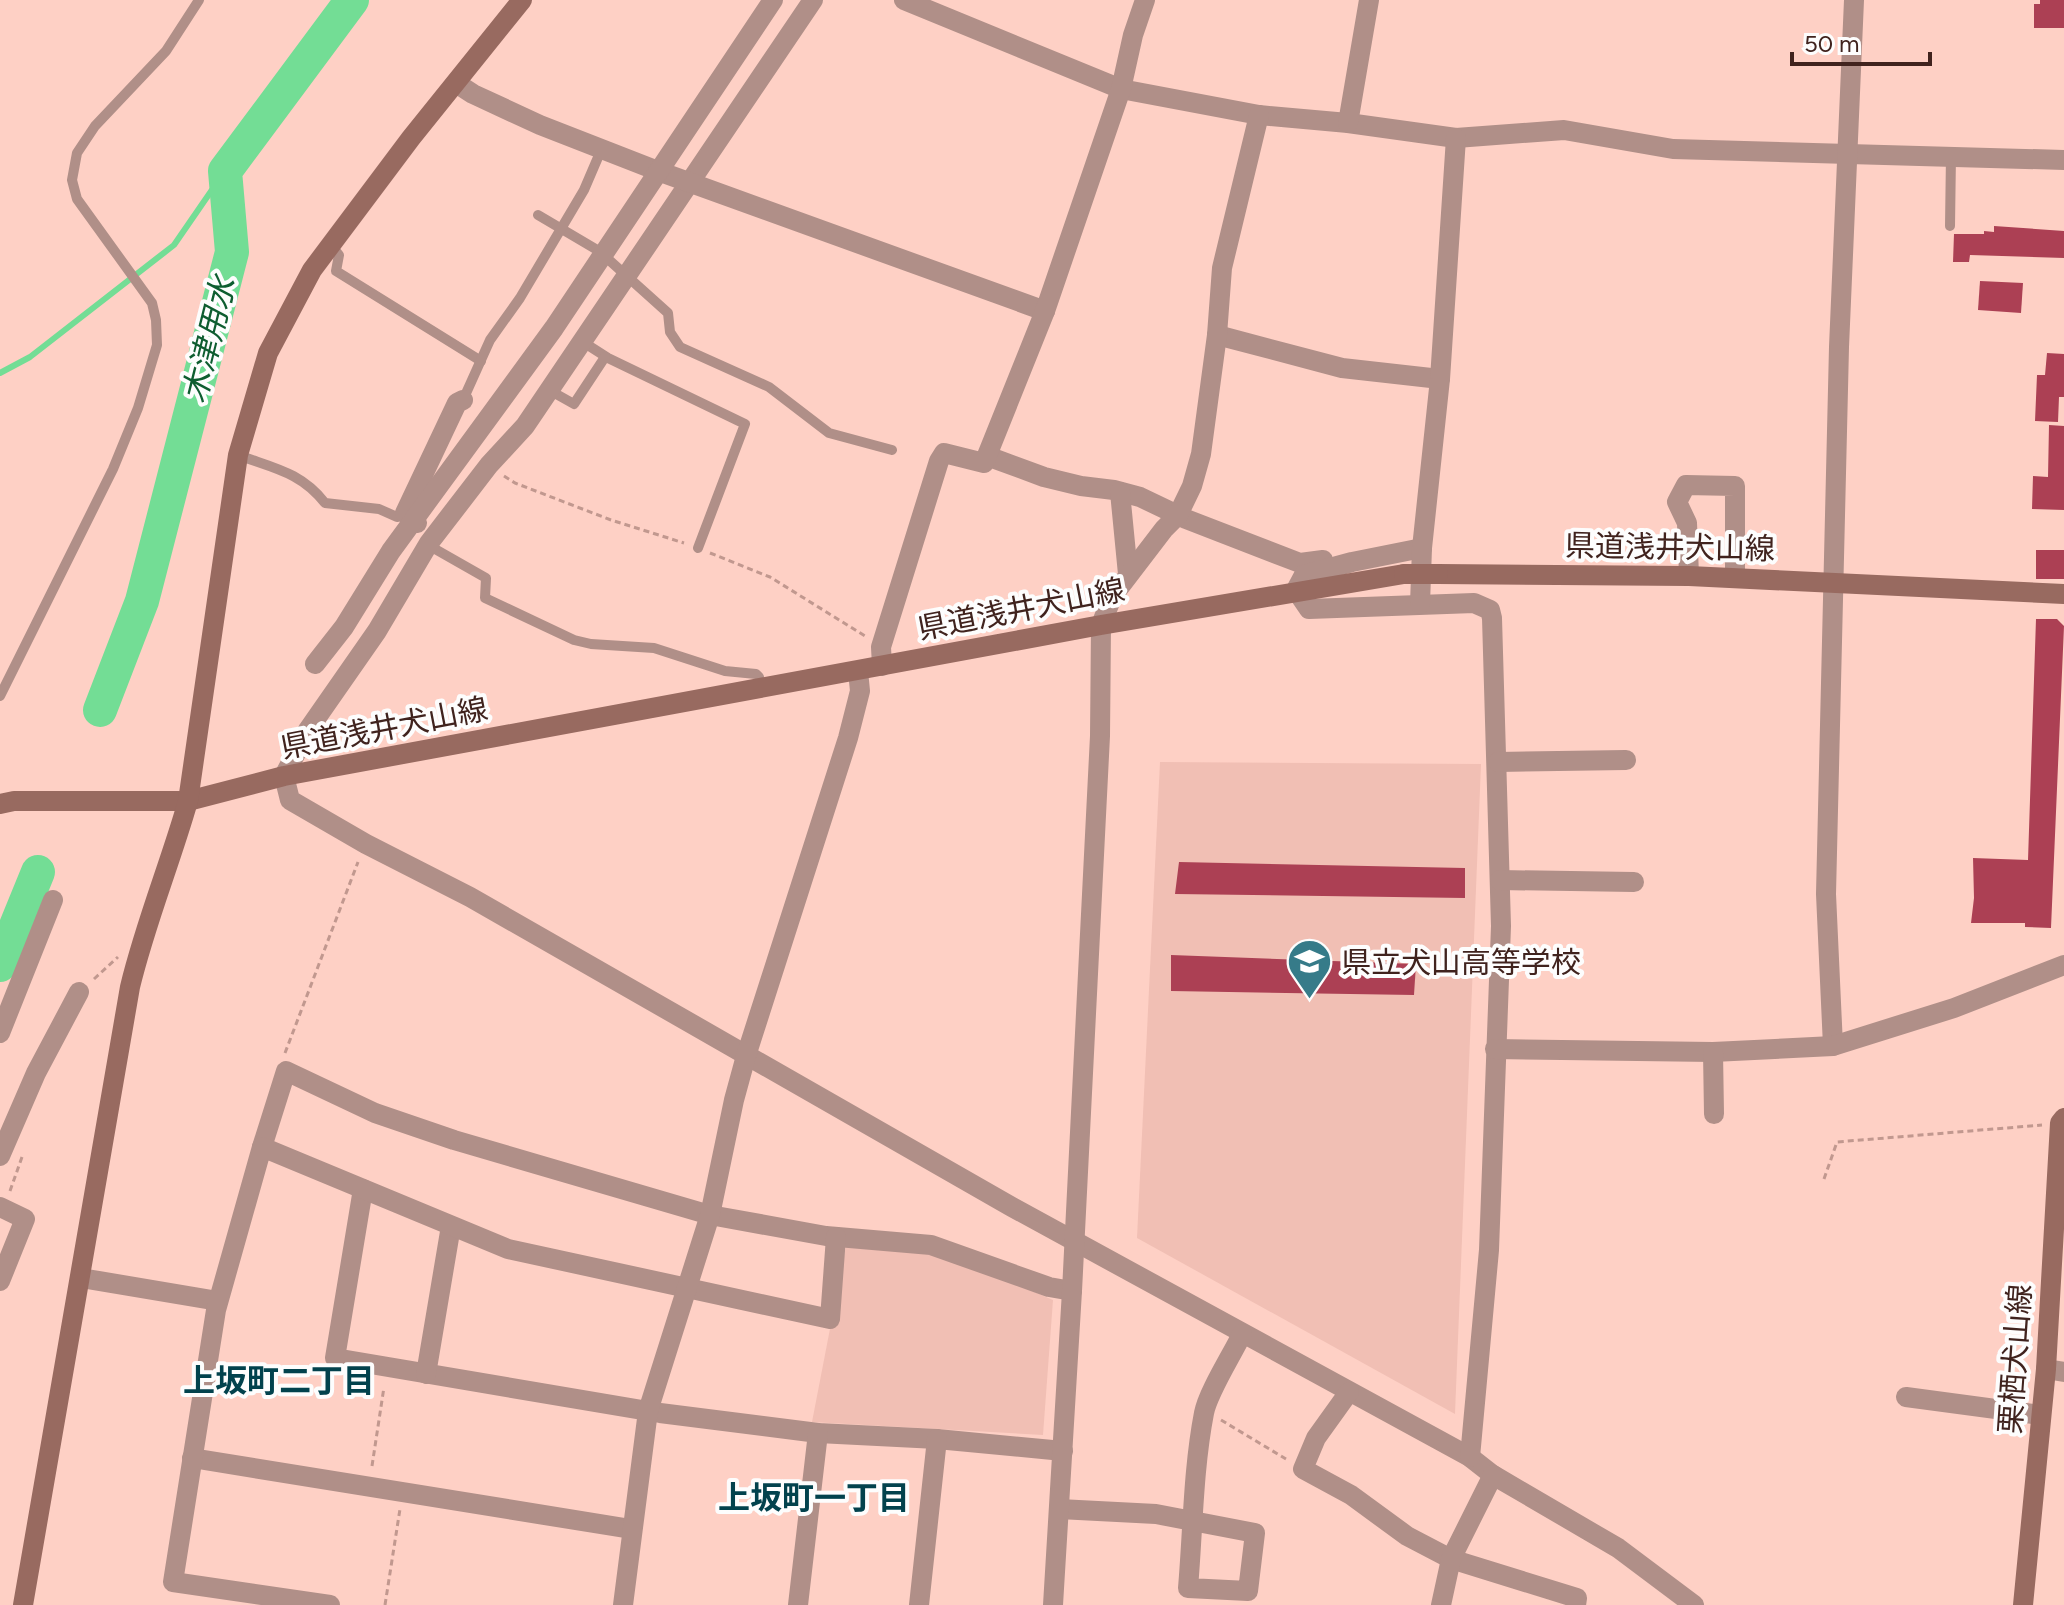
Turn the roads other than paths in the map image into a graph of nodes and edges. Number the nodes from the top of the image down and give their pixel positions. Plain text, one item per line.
1 (199, 0) edge
2 (522, 0) edge
3 (773, 0) edge
4 (813, 0) edge
5 (904, 0) edge
6 (1145, 0) edge
7 (1369, 0) edge
8 (1854, 0) edge
9 (456, 83) junction
10 (1121, 89) junction
11 (1259, 115) junction
12 (1348, 123) junction
13 (1456, 138) junction
14 (602, 148) junction
15 (1951, 155) junction
16 (1849, 156) junction
17 (2064, 160) edge
18 (658, 171) junction
19 (692, 181) junction
20 (538, 215) dead end
21 (1950, 226) dead end
22 (561, 230) junction
23 (331, 245) junction
24 (604, 255) junction
25 (626, 274) junction
26 (1045, 311) junction
27 (1217, 335) junction
28 (583, 342) junction
29 (605, 357) junction
30 (481, 361) junction
31 (1440, 379) junction
32 (549, 390) junction
33 (463, 400) joint
34 (892, 450) dead end
35 (238, 455) junction
36 (987, 456) junction
37 (1120, 492) junction
38 (1178, 515) junction
39 (409, 516) junction
40 (431, 541) junction
41 (698, 548) dead end
42 (1422, 548) junction
43 (1352, 562) junction
44 (1128, 574) junction
45 (1689, 576) junction
46 (1735, 578) junction
47 (1832, 581) junction
48 (1296, 590) junction
49 (2064, 594) edge
50 (1420, 604) junction
51 (1101, 625) junction
52 (315, 664) dead end
53 (882, 666) junction
54 (858, 671) junction
55 (760, 689) junction
56 (0, 696) edge
57 (1626, 760) dead end
58 (1498, 762) junction
59 (284, 776) junction
60 (188, 801) junction
61 (0, 804) edge
62 (1500, 880) junction
63 (1634, 882) dead end
64 (53, 900) dead end
65 (2064, 965) edge
66 (79, 992) road end
67 (0, 1033) edge
68 (1833, 1046) junction
69 (1495, 1049) junction
70 (1713, 1052) junction
71 (746, 1056) junction
72 (1714, 1114) dead end
73 (2062, 1121) edge
74 (262, 1147) junction
75 (0, 1156) edge
76 (363, 1189) junction
77 (0, 1207) edge
78 (710, 1215) junction
79 (451, 1226) junction
80 (836, 1237) junction
81 (1074, 1241) junction
82 (81, 1278) junction
83 (0, 1281) edge
84 (687, 1288) junction
85 (1072, 1291) junction
86 (218, 1301) junction
87 (1242, 1334) junction
88 (2055, 1370) edge
89 (426, 1374) junction
90 (1349, 1392) junction
91 (1906, 1397) dead end
92 (648, 1411) junction
93 (2041, 1415) junction
94 (818, 1433) junction
95 (937, 1439) junction
96 (1063, 1451) junction
97 (1470, 1457) junction
98 (192, 1458) junction
99 (1493, 1475) junction
100 (1059, 1509) junction
101 (1194, 1522) junction
102 (631, 1529) junction
103 (1451, 1559) junction
104 (1188, 1596) edge
105 (1672, 1596) edge
106 (318, 1604) edge
107 (23, 1605) edge
108 (623, 1605) edge
109 (798, 1605) edge
110 (919, 1605) edge
111 (1053, 1605) edge
112 (1441, 1605) edge
113 (1576, 1605) edge
114 (1694, 1605) edge
115 (2023, 1605) edge

1 - 56 lane
2 - 9 main road
3 - 18 street
4 - 19 street
5 - 10 street
6 - 10 street
7 - 12 street
8 - 16 street
9 - 14 street
9 - 23 main road
10 - 11 street
10 - 26 street
11 - 12 street
11 - 27 street
12 - 13 street
13 - 16 street
13 - 31 street
14 - 18 street
14 - 22 lane
15 - 16 street
15 - 17 street
15 - 21 lane
16 - 47 street
18 - 19 street
18 - 24 street
19 - 25 street
19 - 26 street
20 - 22 lane
22 - 24 lane
22 - 30 lane
23 - 30 lane
23 - 35 main road
24 - 25 lane
24 - 39 street
25 - 28 street
25 - 34 lane
26 - 36 street
27 - 31 street
27 - 38 street
28 - 29 lane
28 - 32 street
29 - 32 lane
29 - 41 lane
30 - 33 lane
31 - 42 street
32 - 40 street
33 - 39 street
35 - 39 lane
35 - 60 main road
36 - 37 street
36 - 53 street
37 - 38 street
37 - 44 street
38 - 43 street
38 - 44 street
39 - 40 street
39 - 52 street
40 - 55 lane
40 - 59 street
42 - 43 street
42 - 50 street
43 - 48 street
44 - 51 street
45 - 46 main road, 県道浅井犬山線
45 - 46 street
45 - 48 main road, 県道浅井犬山線, bridge
46 - 47 main road, 県道浅井犬山線
47 - 49 main road, 県道浅井犬山線
47 - 68 street
48 - 50 street
48 - 51 main road, 県道浅井犬山線
50 - 58 street
51 - 53 main road, 県道浅井犬山線
51 - 81 street
53 - 54 main road, 県道浅井犬山線
54 - 55 main road, 県道浅井犬山線
54 - 71 street
55 - 59 main road, 県道浅井犬山線
57 - 58 street
58 - 62 street
59 - 60 main road, 県道浅井犬山線
59 - 71 street
60 - 61 main road, 県道浅井犬山線
60 - 82 main road
62 - 63 street
62 - 69 street
64 - 67 street
65 - 68 street
66 - 75 street
68 - 70 street
69 - 70 street
69 - 97 street
70 - 72 street
71 - 78 street
71 - 81 street
73 - 88 main road, 栗栖犬山線
74 - 76 street
74 - 78 street
74 - 86 street
76 - 79 street
76 - 89 street
77 - 83 street
78 - 80 street
78 - 84 street
79 - 84 street
79 - 89 street
80 - 84 street
80 - 85 street
81 - 85 street
81 - 87 street
82 - 86 street
82 - 107 main road
84 - 92 street
85 - 96 street
86 - 98 street
87 - 90 street
87 - 101 street
88 - 93 main road, 栗栖犬山線
89 - 92 street
90 - 97 street
90 - 103 street
91 - 93 street
92 - 94 street
92 - 102 street
93 - 115 main road, 栗栖犬山線
94 - 95 street
94 - 109 street
95 - 96 street
95 - 110 street
96 - 100 street
97 - 99 street
98 - 102 street
98 - 106 street
99 - 103 street
99 - 105 street
100 - 101 street
100 - 111 street
101 - 104 street
101 - 104 street
102 - 108 street
103 - 112 street
103 - 113 street
105 - 114 street

